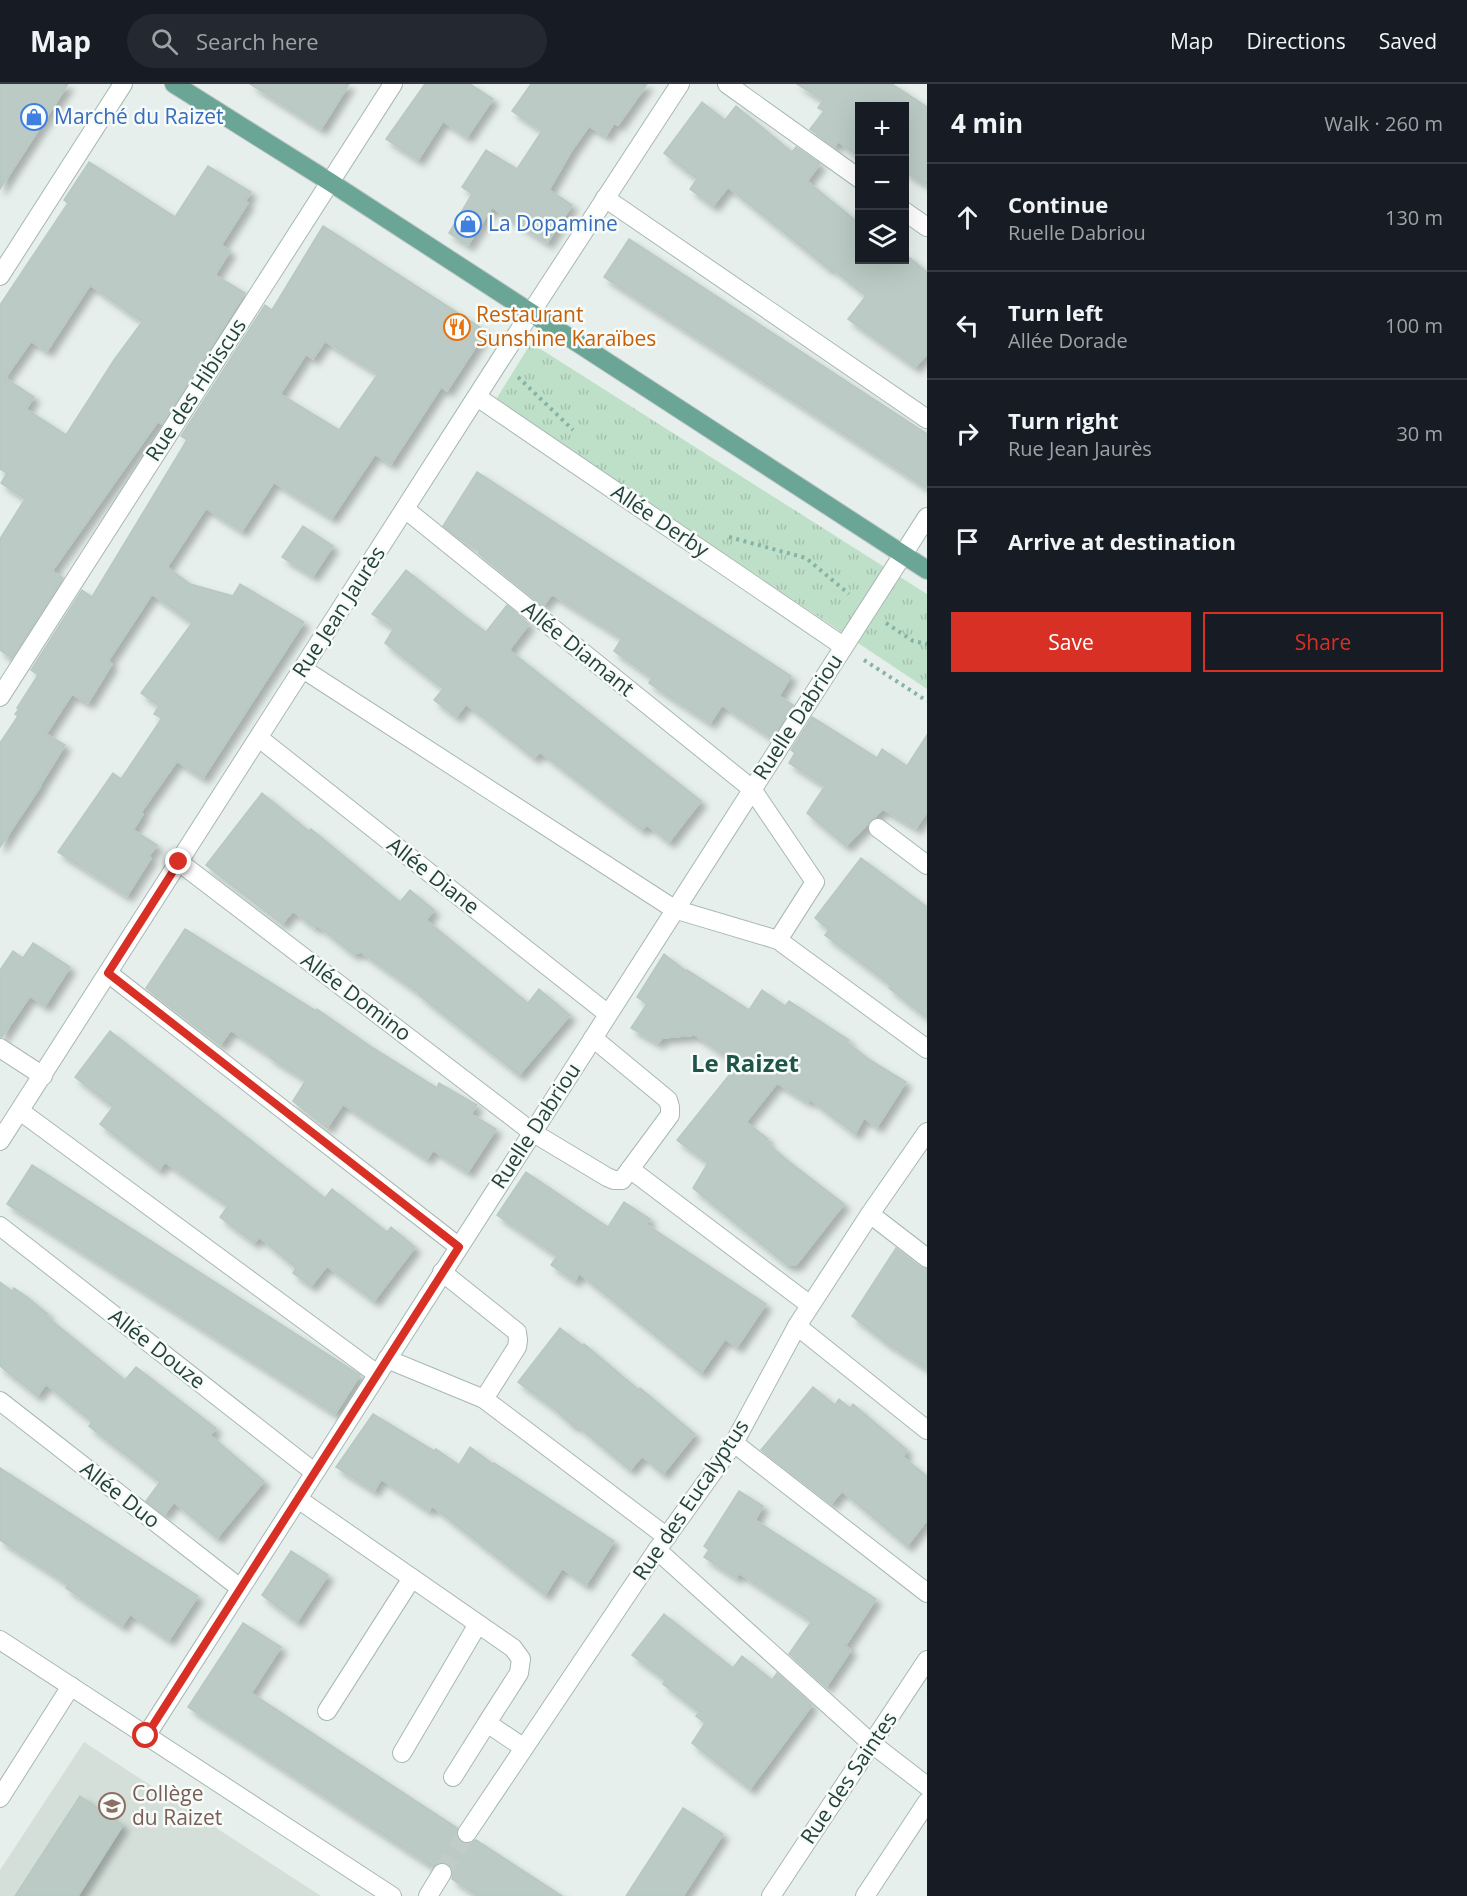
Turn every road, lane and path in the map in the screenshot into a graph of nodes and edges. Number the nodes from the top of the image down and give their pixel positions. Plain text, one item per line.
1 (123, 84) edge
2 (174, 84) edge
3 (393, 84) edge
4 (680, 84) edge
5 (727, 84) edge
6 (855, 175) edge
7 (330, 182) junction
8 (605, 198) junction
9 (909, 214) edge
10 (927, 227) edge
11 (0, 276) edge
12 (531, 313) junction
13 (500, 360) junction
14 (477, 397) junction
15 (927, 419) edge
16 (575, 433) dead end
17 (405, 509) junction
18 (927, 517) edge
19 (720, 533) dead end
20 (902, 555) junction
21 (927, 570) edge
22 (867, 609) junction
23 (927, 644) edge
24 (843, 646) junction
25 (303, 669) junction
26 (0, 697) edge
27 (927, 701) edge
28 (259, 738) junction
29 (752, 789) junction
30 (878, 828) dead end
31 (179, 862) junction
32 (927, 865) edge
33 (674, 909) junction
34 (778, 940) junction
35 (108, 973) junction
36 (608, 1014) junction
37 (593, 1038) junction
38 (0, 1048) edge
39 (927, 1049) edge
40 (43, 1076) junction
41 (20, 1111) junction
42 (532, 1132) junction
43 (927, 1132) edge
44 (0, 1141) edge
45 (630, 1169) junction
46 (870, 1214) junction
47 (0, 1226) edge
48 (459, 1247) junction
49 (927, 1258) edge
50 (442, 1272) junction
51 (810, 1305) junction
52 (797, 1326) junction
53 (382, 1366) junction
54 (484, 1399) junction
55 (0, 1401) edge
56 (927, 1430) edge
57 (734, 1443) junction
58 (314, 1472) junction
59 (298, 1499) junction
60 (662, 1544) junction
61 (412, 1578) junction
62 (240, 1588) junction
63 (927, 1593) edge
64 (478, 1623) junction
65 (0, 1640) edge
66 (927, 1660) edge
67 (71, 1686) junction
68 (327, 1711) dead end
69 (487, 1724) junction
70 (146, 1736) junction
71 (871, 1743) junction
72 (524, 1748) junction
73 (402, 1753) dead end
74 (453, 1777) dead end
75 (927, 1786) edge
76 (0, 1798) edge
77 (927, 1802) edge
78 (467, 1833) tunnel mouth
79 (442, 1873) tunnel mouth
80 (392, 1896) edge
81 (428, 1896) edge
82 (771, 1896) edge
83 (865, 1896) edge

1 - 11 street
2 - 7 main road
3 - 7 street, Rue des Hibiscus
4 - 8 street, Rue Jean Jaurès
5 - 6 street
7 - 12 main road
7 - 26 street, Rue des Hibiscus
8 - 12 street, Rue Jean Jaurès
8 - 15 street
9 - 10 street
12 - 13 street, Rue Jean Jaurès
12 - 20 main road
13 - 14 street, Rue Jean Jaurès
13 - 16 path
14 - 17 street, Rue Jean Jaurès
14 - 24 street, Allée Derby
17 - 25 street, Rue Jean Jaurès
17 - 29 street, Allée Diamant
18 - 20 street, Ruelle Dabriou
19 - 22 path
20 - 21 main road
20 - 22 street, Ruelle Dabriou
22 - 23 path
22 - 24 street, Ruelle Dabriou
24 - 27 path
24 - 29 street, Ruelle Dabriou
25 - 28 street, Rue Jean Jaurès
25 - 33 street
28 - 31 street, Rue Jean Jaurès
28 - 36 street, Allée Diane
29 - 33 street, Ruelle Dabriou
29 - 34 street, Allée Diamant
30 - 32 street
31 - 35 street, Rue Jean Jaurès
31 - 42 street, Allée Domino
33 - 34 street
33 - 36 street, Ruelle Dabriou
34 - 39 street
35 - 40 street, Rue Jean Jaurès
35 - 48 street
36 - 37 street, Ruelle Dabriou
37 - 42 street, Ruelle Dabriou
37 - 45 street
38 - 40 street
40 - 41 street, Rue Jean Jaurès
41 - 44 street, Rue Jean Jaurès
41 - 53 street
42 - 45 street, Allée Domino
42 - 48 street, Ruelle Dabriou
43 - 46 street, Rue des Eucalyptus
45 - 51 street
46 - 49 street
46 - 51 street, Rue des Eucalyptus
47 - 58 street, Allée Douze
48 - 50 street, Ruelle Dabriou
50 - 53 street, Ruelle Dabriou
50 - 54 street
51 - 52 street, Rue des Eucalyptus
52 - 56 street
52 - 57 street, Rue des Eucalyptus
53 - 54 street
53 - 58 street, Ruelle Dabriou
54 - 60 street
55 - 62 street, Allée Duo
57 - 60 street, Rue des Eucalyptus
57 - 63 street
58 - 59 street, Ruelle Dabriou
59 - 61 street
59 - 62 street, Ruelle Dabriou
60 - 71 street
60 - 72 street, Rue des Eucalyptus
61 - 64 street
61 - 68 street
62 - 70 street, Ruelle Dabriou
64 - 69 street
64 - 73 street
65 - 67 street
66 - 71 street, Rue des Saintes
67 - 70 street
67 - 76 street
69 - 72 street
69 - 74 street
70 - 80 street
71 - 75 street
71 - 82 street, Rue des Saintes
72 - 78 street, Rue des Eucalyptus
77 - 83 street
79 - 81 street

